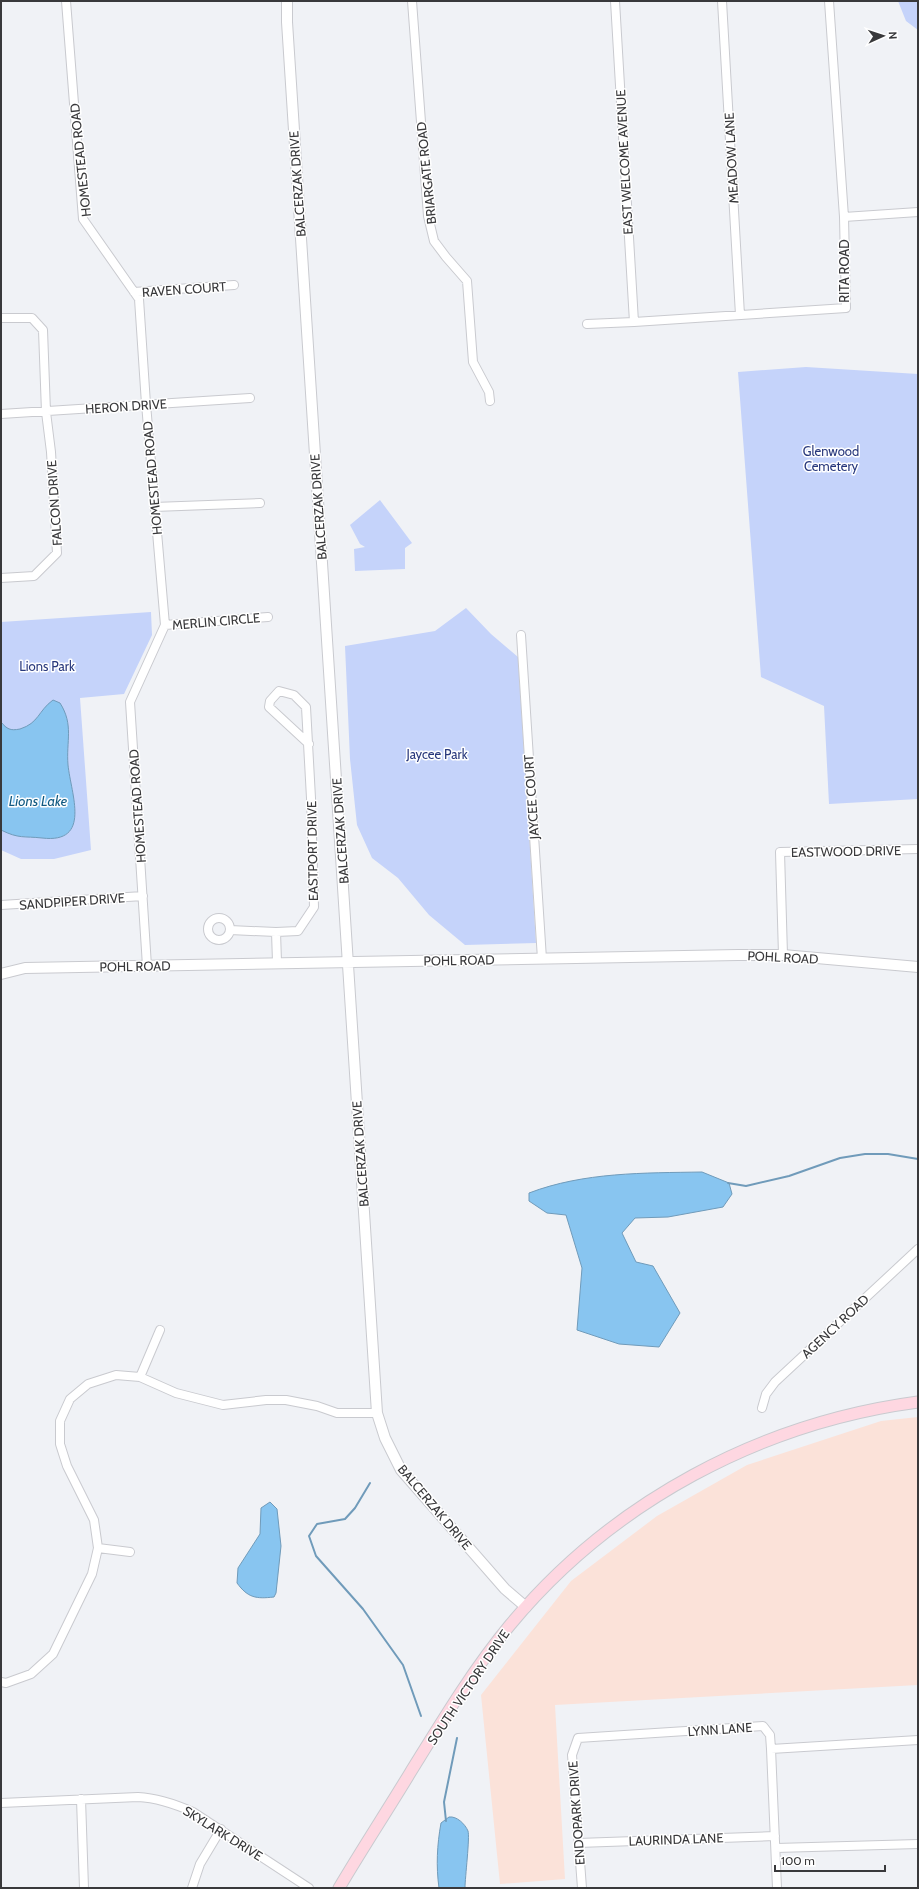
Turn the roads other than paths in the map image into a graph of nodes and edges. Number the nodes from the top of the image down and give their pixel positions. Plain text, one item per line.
1 (66, 1) edge
2 (287, 1) edge
3 (412, 1) edge
4 (615, 1) edge
5 (722, 1) edge
6 (829, 1) edge
7 (918, 212) edge
8 (844, 217) junction
9 (234, 286) dead end
10 (134, 292) junction
11 (740, 315) junction
12 (1, 318) edge
13 (634, 322) junction
14 (587, 324) dead end
15 (250, 398) dead end
16 (490, 401) dead end
17 (146, 404) junction
18 (46, 412) junction
19 (1, 414) edge
20 (260, 503) dead end
21 (154, 507) junction
22 (1, 578) edge
23 (268, 617) dead end
24 (165, 625) junction
25 (521, 635) dead end
26 (309, 744) junction
27 (918, 849) edge
28 (143, 896) junction
29 (1, 905) edge
30 (230, 930) dead end
31 (276, 932) junction
32 (783, 955) junction
33 (542, 959) junction
34 (348, 961) junction
35 (277, 962) junction
36 (147, 966) junction
37 (918, 967) edge
38 (1, 974) edge
39 (917, 1251) edge
40 (160, 1330) dead end
41 (140, 1377) junction
42 (918, 1402) edge
43 (762, 1408) dead end
44 (377, 1413) junction
45 (98, 1548) junction
46 (130, 1552) dead end
47 (526, 1607) junction
48 (1, 1682) edge
49 (578, 1738) joint
50 (918, 1740) edge
51 (771, 1749) junction
52 (81, 1799) junction
53 (1, 1803) edge
54 (221, 1829) junction
55 (775, 1836) junction
56 (578, 1843) junction
57 (918, 1844) edge
58 (776, 1848) junction
59 (84, 1888) edge
60 (192, 1888) edge
61 (309, 1888) edge
62 (339, 1888) edge
63 (582, 1888) edge
64 (777, 1888) edge

1 - 10 street, HOMESTEAD ROAD
2 - 34 street, BALCERZAK DRIVE
3 - 16 street, BRIARGATE ROAD
4 - 13 street, EAST WELCOME AVENUE
5 - 11 street, MEADOW LANE
6 - 8 street, RITA ROAD
7 - 8 street
8 - 11 street, RITA ROAD
9 - 10 street, RAVEN COURT
10 - 17 street, HOMESTEAD ROAD
11 - 13 street, RITA ROAD
12 - 18 street, FALCON DRIVE
13 - 14 street, RITA ROAD
15 - 17 street, HERON DRIVE
17 - 18 street, HERON DRIVE
17 - 21 street, HOMESTEAD ROAD
18 - 19 street, HERON DRIVE
18 - 22 street, FALCON DRIVE
20 - 21 street
21 - 24 street, HOMESTEAD ROAD
23 - 24 street, MERLIN CIRCLE
24 - 28 street, HOMESTEAD ROAD
25 - 33 street, JAYCEE COURT
26 - 26 street, EASTPORT DRIVE
26 - 31 street, EASTPORT DRIVE
27 - 32 street, EASTWOOD DRIVE
28 - 29 street, SANDPIPER DRIVE
28 - 36 street, HOMESTEAD ROAD
30 - 31 street, EASTPORT DRIVE
31 - 35 street
32 - 33 street, POHL ROAD
32 - 37 street, POHL ROAD
33 - 34 street, POHL ROAD
34 - 35 street, POHL ROAD
34 - 44 street, BALCERZAK DRIVE
35 - 36 street, POHL ROAD
36 - 38 street, POHL ROAD
39 - 43 street, AGENCY ROAD
40 - 41 street
41 - 44 street
41 - 45 street
42 - 47 main road, SOUTH VICTORY DRIVE
44 - 47 street, BALCERZAK DRIVE
45 - 46 street
45 - 48 street
47 - 62 main road, SOUTH VICTORY DRIVE
49 - 51 street, LYNN LANE
49 - 56 street, ENDOPARK DRIVE
50 - 51 street
51 - 55 street
52 - 53 street, SKYLARK DRIVE
52 - 54 street, SKYLARK DRIVE
52 - 59 street
54 - 60 street
54 - 61 street, SKYLARK DRIVE
55 - 56 street, LAURINDA LANE
55 - 58 street
56 - 63 street, ENDOPARK DRIVE
57 - 58 street
58 - 64 street

